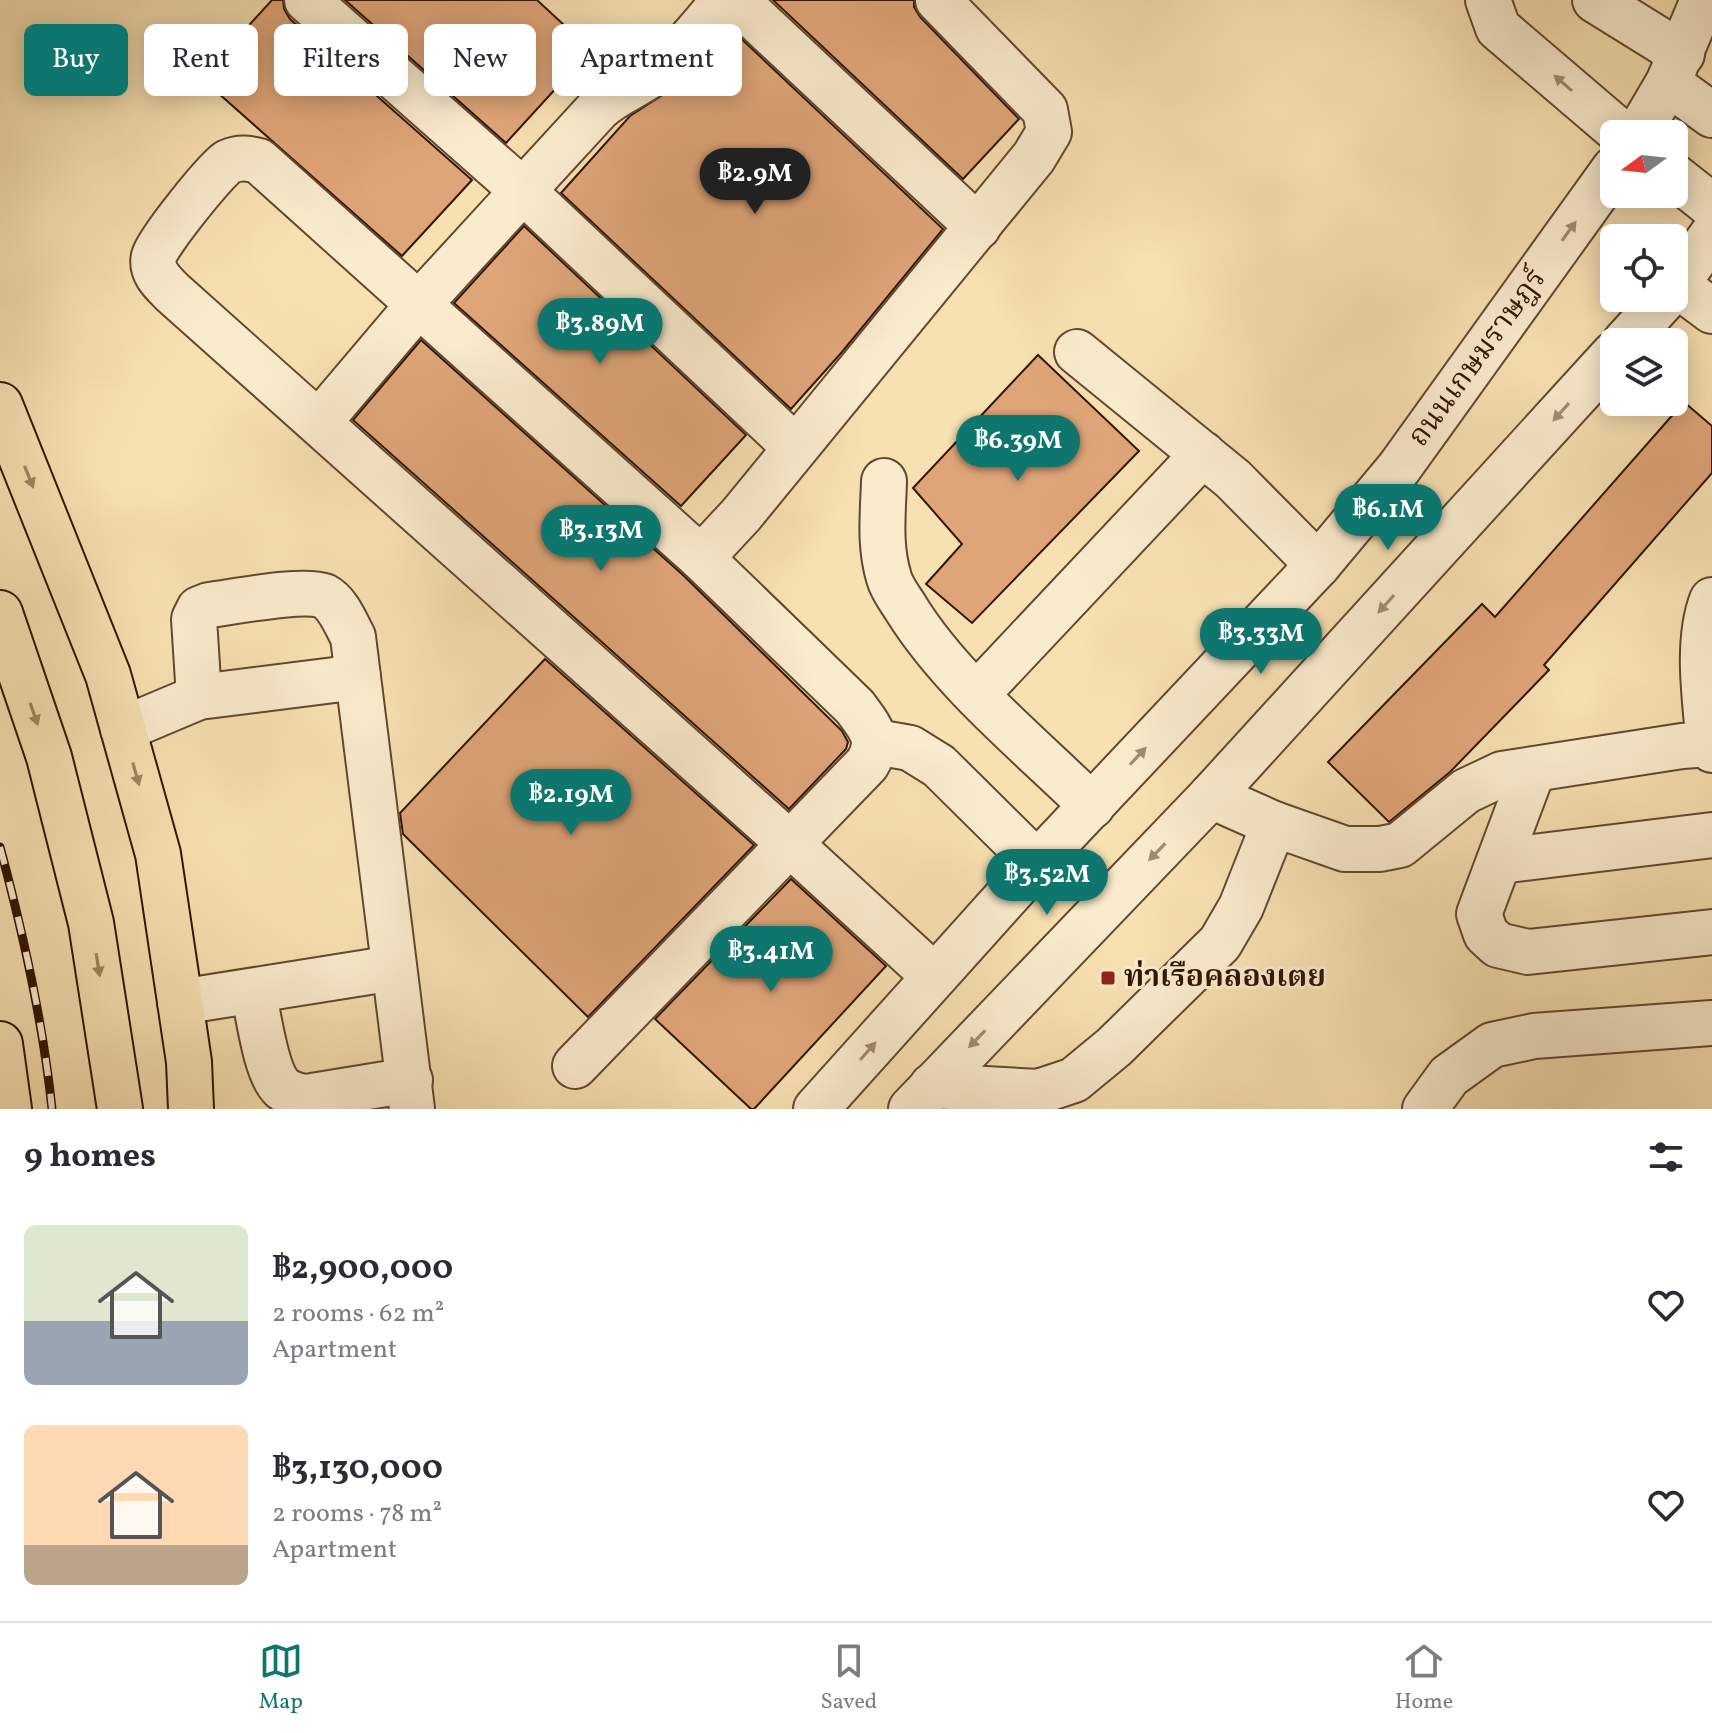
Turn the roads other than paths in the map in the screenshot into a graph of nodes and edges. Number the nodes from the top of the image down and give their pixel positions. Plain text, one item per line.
1 (307, 0) edge
2 (724, 0) edge
3 (736, 0) edge
4 (938, 0) edge
5 (1488, 0) edge
6 (1595, 0) edge
7 (1703, 0) edge
8 (1675, 68) junction
9 (1712, 115) edge
10 (1606, 120) edge
11 (1646, 120) edge
12 (1688, 187) edge
13 (1600, 188) edge
14 (523, 191) junction
15 (1712, 206) edge
16 (978, 227) junction
17 (1712, 235) edge
18 (1688, 268) edge
19 (1688, 298) edge
20 (419, 304) junction
21 (1712, 311) edge
22 (1652, 312) edge
23 (1638, 328) edge
24 (1077, 352) dead end
25 (1600, 369) edge
26 (0, 405) edge
27 (319, 422) junction
28 (795, 447) junction
29 (1203, 454) junction
30 (884, 481) dead end
31 (701, 558) junction
32 (1318, 565) junction
33 (1712, 600) edge
34 (0, 613) edge
35 (358, 677) junction
36 (977, 694) junction
37 (199, 697) junction
38 (123, 729) junction
39 (876, 742) junction
40 (1711, 747) edge
41 (1533, 770) junction
42 (1211, 796) junction
43 (1092, 806) junction
44 (1274, 824) junction
45 (1712, 835) edge
46 (789, 843) junction
47 (1500, 861) junction
48 (1037, 863) junction
49 (1712, 932) edge
50 (394, 968) junction
51 (934, 976) junction
52 (253, 991) junction
53 (180, 1002) junction
54 (1712, 1023) edge
55 (0, 1044) edge
56 (189, 1062) junction
57 (575, 1066) dead end
58 (411, 1094) edge
59 (921, 1098) edge
60 (9, 1109) edge
61 (120, 1109) edge
62 (191, 1109) edge
63 (223, 1109) edge
64 (816, 1109) edge
65 (1425, 1109) edge

1 - 14 street
2 - 14 street
3 - 16 street
4 - 16 street
10 -> 5 street
6 - 8 street
7 - 8 street
8 - 9 street
8 - 11 street
12 - 15 street
32 -> 13 street, ถนนเกษมราษฎร์
14 - 20 street
14 - 28 street
16 - 28 street
17 - 18 street
19 - 21 street
20 - 27 street
20 - 27 street
20 - 31 street
22 - 23 street
24 - 29 street
25 -> 42 street
26 -> 38 highway
27 - 46 street
28 - 31 street
29 - 32 street
29 - 36 street
30 - 36 street
31 - 39 street
43 -> 32 street, ถนนเกษมราษฎร์
33 - 40 street
34 -> 61 highway
35 - 37 street
35 - 37 street
35 - 50 street
36 - 43 street
37 - 38 street
38 -> 53 highway
39 - 46 street
39 - 48 street
40 - 41 street
41 - 44 street
41 - 47 street
42 - 44 street
42 -> 59 street
43 - 48 street, ถนนเกษมราษฎร์
44 - 59 street
45 - 47 street
46 - 51 street
46 - 57 street
47 - 49 street
48 - 51 street, ถนนเกษมราษฎร์
50 - 52 street
50 - 58 street
64 -> 51 street, ถนนเกษมราษฎร์
52 - 53 street
52 - 58 street
53 - 56 highway
54 - 65 street
55 - 60 highway
56 - 62 highway
56 - 63 highway

